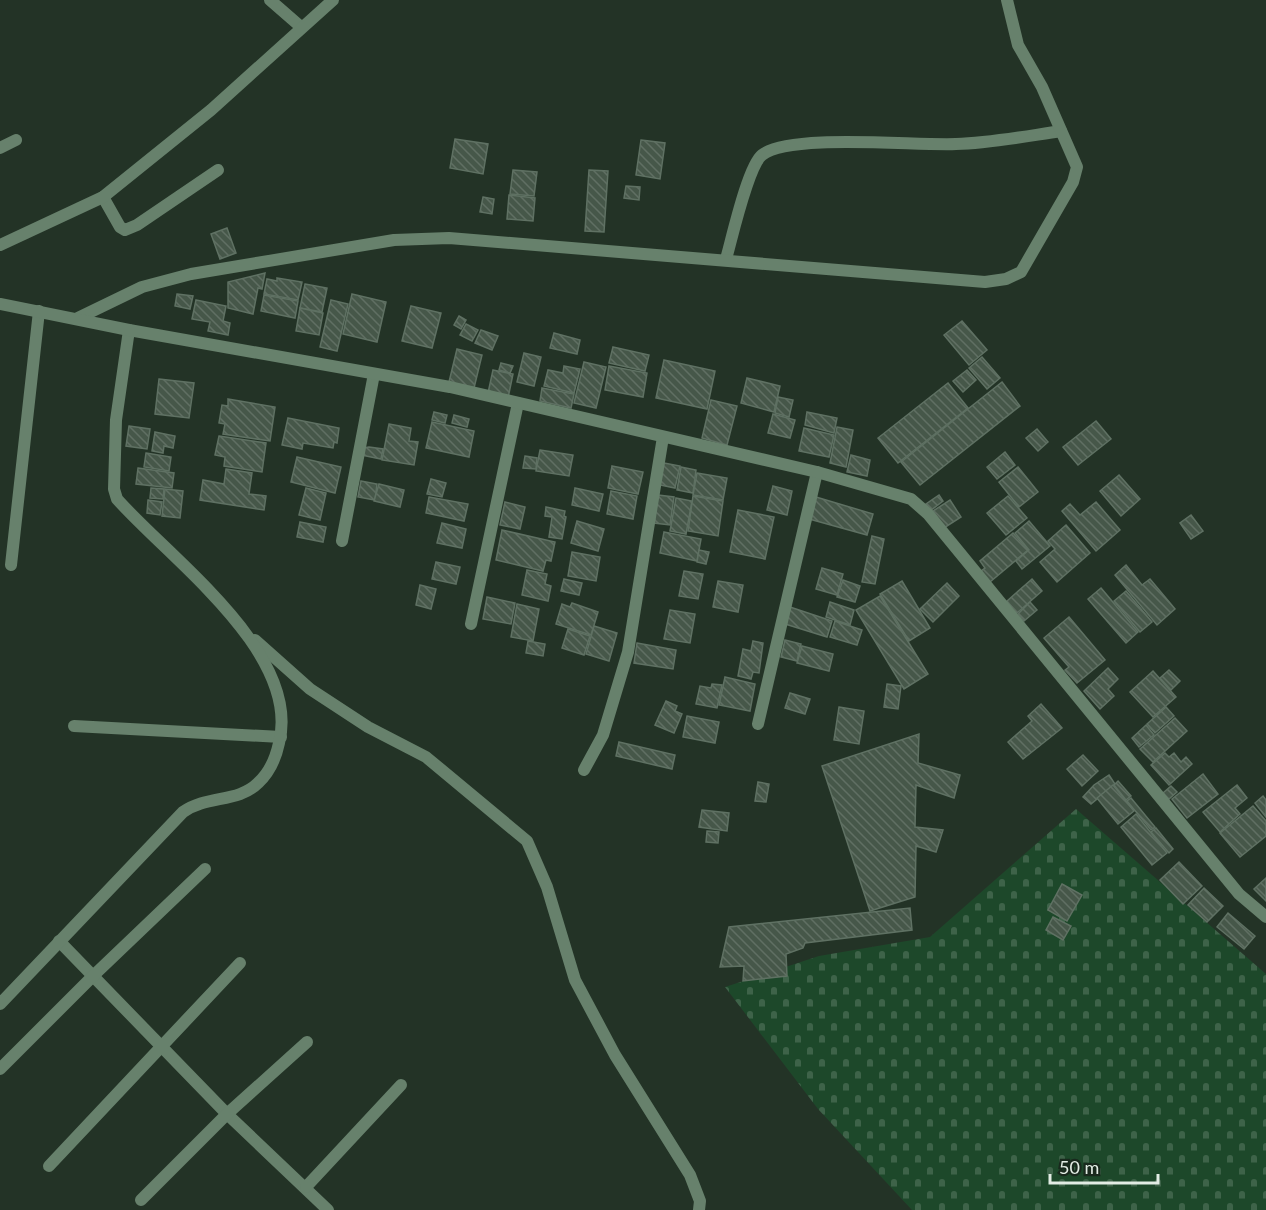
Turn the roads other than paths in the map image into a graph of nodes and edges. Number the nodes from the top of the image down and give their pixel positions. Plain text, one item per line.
1 (270, 0) edge
2 (333, 0) edge
3 (1007, 0) edge
4 (301, 27) junction
5 (1061, 131) junction
6 (16, 140) dead end
7 (0, 148) edge
8 (218, 170) dead end
9 (104, 197) junction
10 (0, 245) edge
11 (726, 259) junction
12 (0, 304) edge
13 (39, 311) junction
14 (78, 318) junction
15 (129, 330) junction
16 (374, 374) junction
17 (518, 403) junction
18 (663, 437) junction
19 (817, 472) junction
20 (342, 541) dead end
21 (11, 565) dead end
22 (471, 624) dead end
23 (238, 625) junction
24 (758, 724) dead end
25 (74, 726) dead end
26 (281, 737) junction
27 (584, 770) dead end
28 (205, 869) dead end
29 (1266, 917) edge
30 (59, 941) junction
31 (240, 963) dead end
32 (93, 975) junction
33 (0, 1004) edge
34 (306, 1042) dead end
35 (163, 1047) junction
36 (0, 1069) edge
37 (401, 1085) dead end
38 (227, 1114) junction
39 (50, 1166) dead end
40 (306, 1187) junction
41 (141, 1200) dead end
42 (328, 1210) edge
43 (699, 1210) edge

1 - 4 street
2 - 4 street
3 - 5 street
4 - 9 street
5 - 11 street
5 - 11 street
6 - 7 street
8 - 9 street
9 - 10 street
11 - 14 street
12 - 13 street
13 - 14 street
13 - 21 street
14 - 15 street
15 - 16 street
15 - 23 street
16 - 17 street
16 - 20 street
17 - 18 street
17 - 22 street
18 - 19 street
18 - 27 street
19 - 24 street
19 - 29 street
23 - 26 street
23 - 43 street
25 - 26 street
26 - 30 street
28 - 32 street
30 - 32 street
30 - 33 street
31 - 35 street
32 - 35 street
32 - 36 street
34 - 38 street
35 - 38 street
35 - 39 street
37 - 40 street
38 - 40 street
38 - 41 street
40 - 42 street

